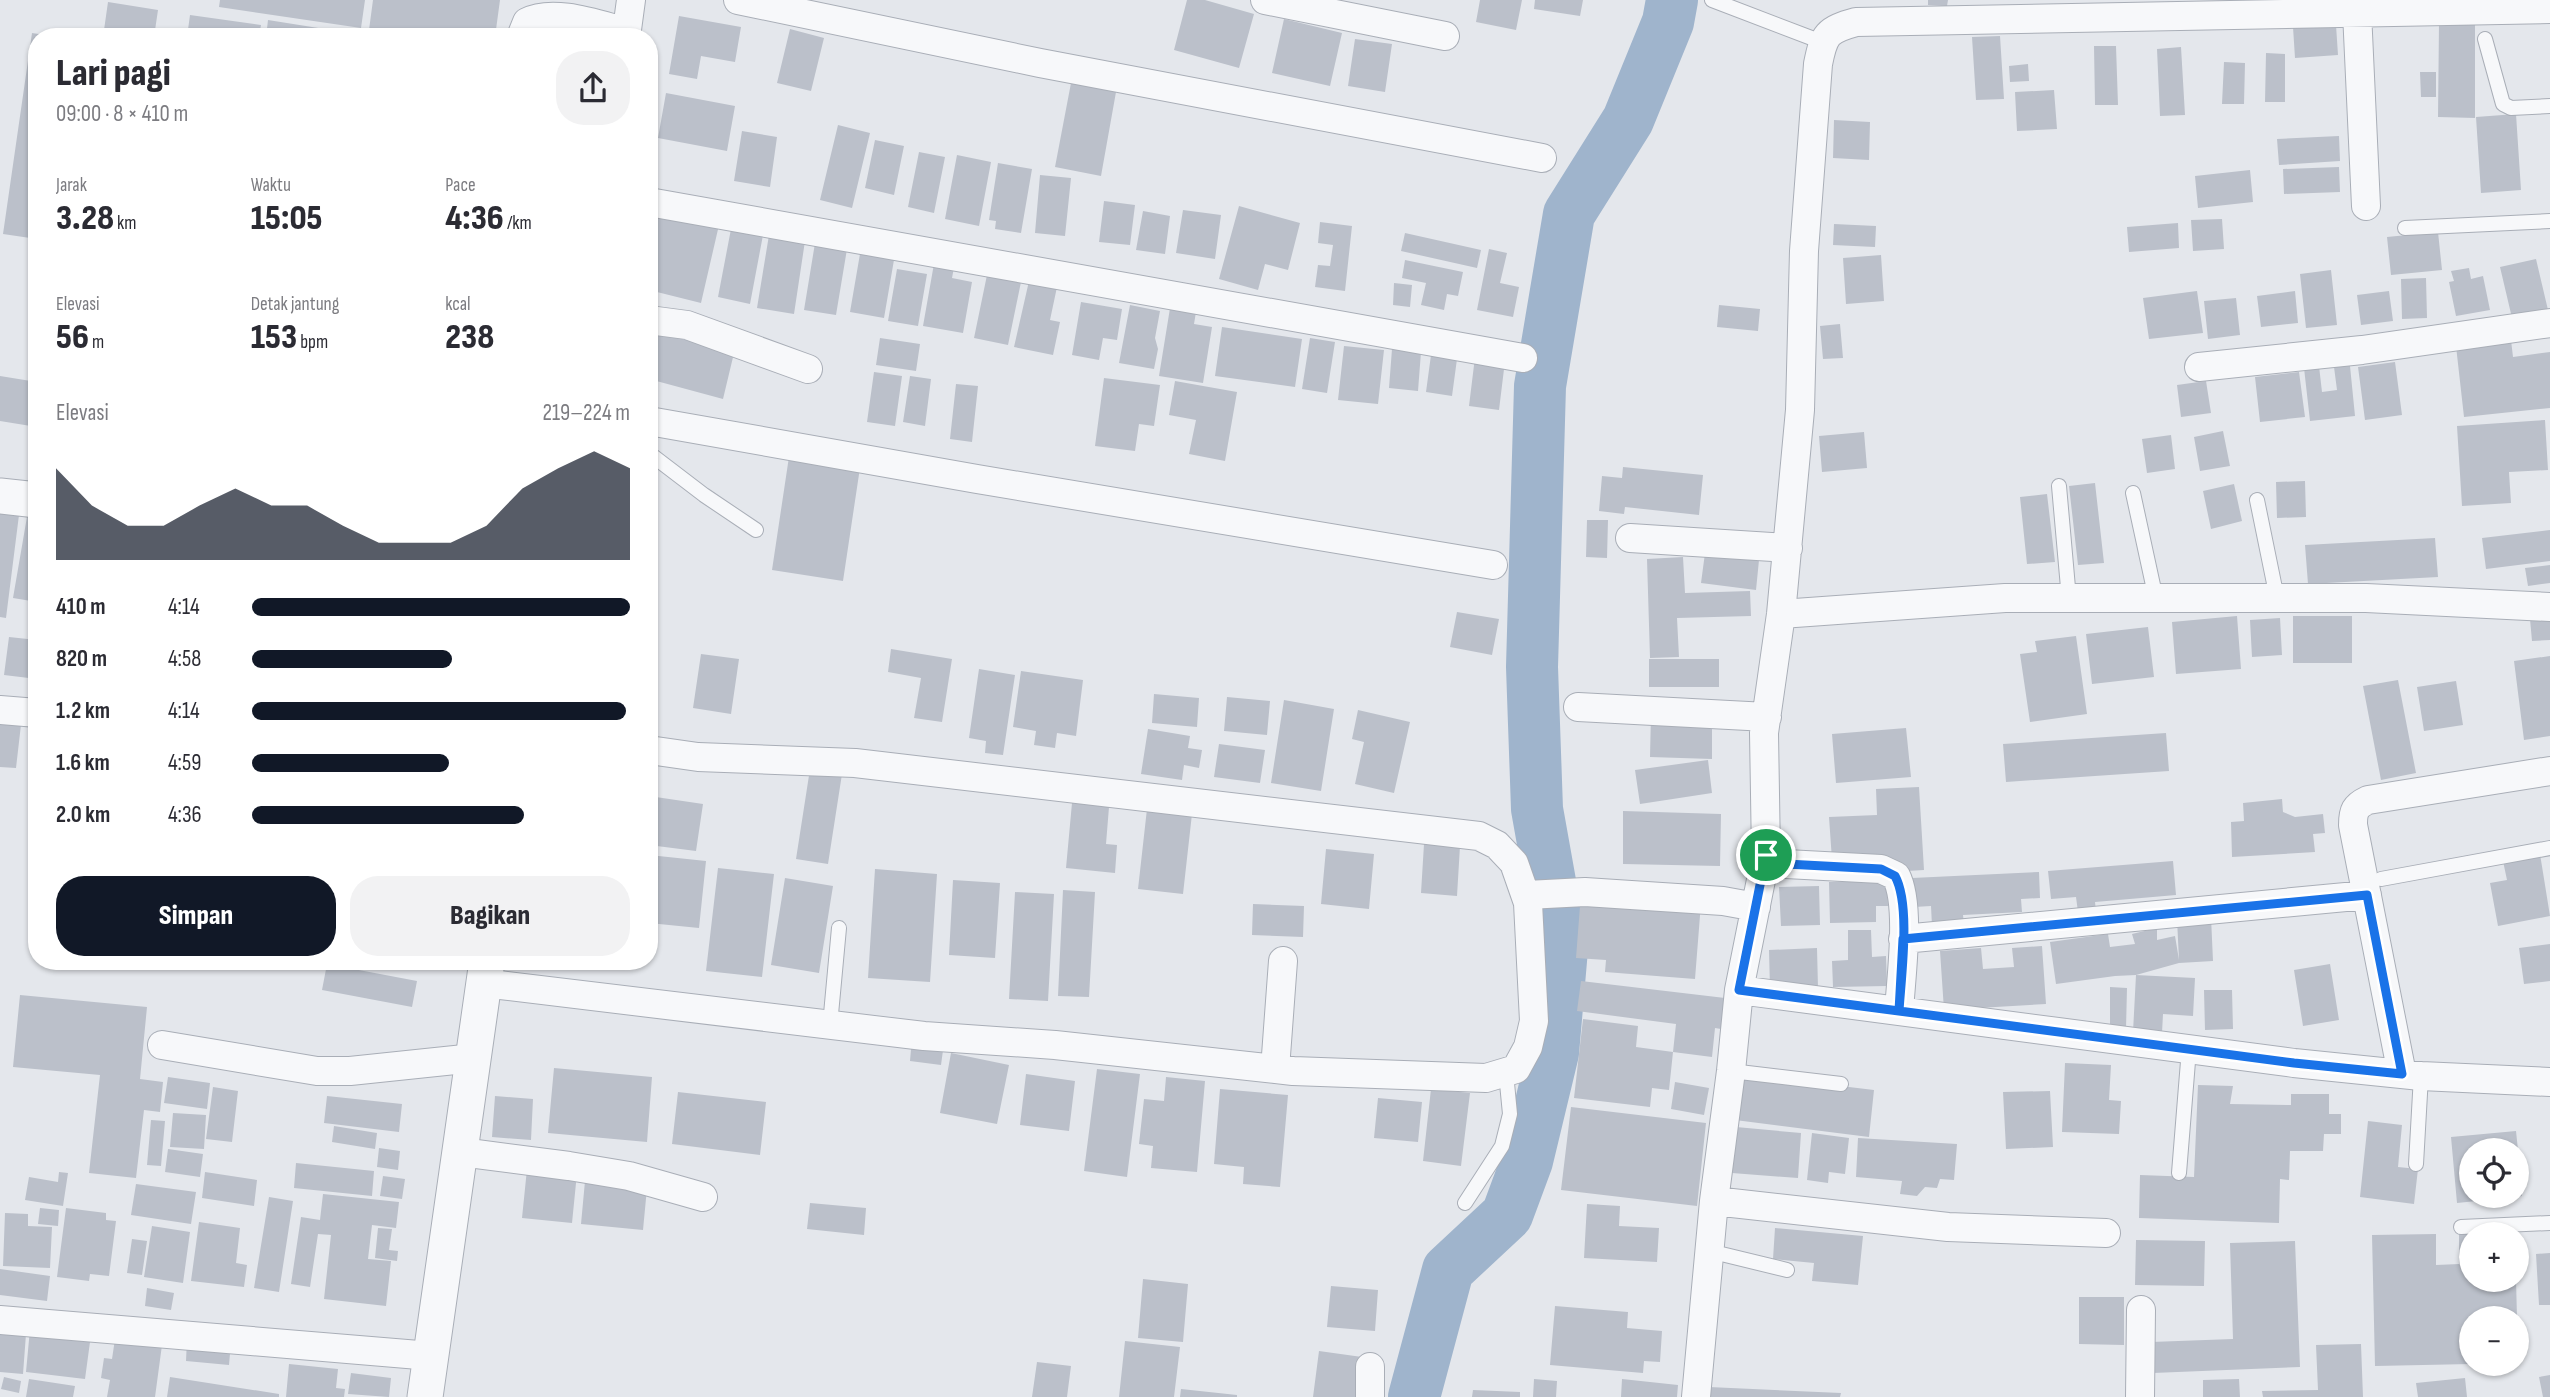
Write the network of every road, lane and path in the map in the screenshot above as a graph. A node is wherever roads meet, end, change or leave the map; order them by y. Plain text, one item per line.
1 (631, 0) edge
2 (738, 0) edge
3 (1265, 0) edge
4 (1712, 0) edge
5 (2550, 9) edge
6 (2357, 12) junction
7 (525, 28) edge
8 (606, 28) edge
9 (627, 28) edge
10 (1445, 36) dead end
11 (2485, 39) dead end
12 (1822, 42) junction
13 (2550, 106) edge
14 (1542, 159) dead end
15 (658, 204) edge
16 (2366, 206) dead end
17 (2550, 221) edge
18 (2405, 228) dead end
19 (658, 321) edge
20 (2550, 323) edge
21 (1523, 358) dead end
22 (2199, 367) dead end
23 (808, 369) dead end
24 (658, 423) edge
25 (658, 460) edge
26 (2059, 486) dead end
27 (2133, 493) dead end
28 (0, 495) edge
29 (28, 499) edge
30 (2257, 500) dead end
31 (756, 530) dead end
32 (1629, 538) dead end
33 (1788, 548) junction
34 (1493, 565) dead end
35 (2277, 598) junction
36 (2069, 599) junction
37 (2156, 599) junction
38 (2550, 607) edge
39 (1782, 614) junction
40 (1578, 707) dead end
41 (0, 710) edge
42 (28, 712) edge
43 (1767, 717) junction
44 (658, 751) edge
45 (2550, 771) edge
46 (2550, 848) edge
47 (1766, 855) junction
48 (2374, 887) junction
49 (1534, 895) junction
50 (1756, 906) junction
51 (839, 928) dead end
52 (1903, 939) junction
53 (1283, 961) dead end
54 (485, 972) edge
55 (1739, 990) junction
56 (1899, 1011) junction
57 (830, 1025) junction
58 (162, 1045) dead end
59 (2189, 1049) junction
60 (474, 1058) junction
61 (1275, 1069) junction
62 (1731, 1071) junction
63 (1506, 1073) junction
64 (2412, 1075) junction
65 (2550, 1082) edge
66 (1840, 1084) dead end
67 (460, 1152) junction
68 (2416, 1164) dead end
69 (2179, 1173) dead end
70 (703, 1197) dead end
71 (1714, 1201) junction
72 (1465, 1203) dead end
73 (2550, 1223) edge
74 (2529, 1224) edge
75 (2106, 1233) dead end
76 (1709, 1251) junction
77 (1787, 1270) dead end
78 (2141, 1310) dead end
79 (0, 1320) edge
80 (431, 1356) junction
81 (1370, 1367) dead end
82 (425, 1397) edge
83 (1370, 1397) edge
84 (1696, 1397) edge
85 (2140, 1397) edge

1 - 9 street
2 - 14 street
3 - 10 street
4 - 12 lane
5 - 6 street
6 - 12 street
6 - 16 street
7 - 8 street
11 - 13 lane
12 - 33 street
15 - 21 street
17 - 18 lane
19 - 23 street
20 - 22 street
24 - 34 street
25 - 31 lane
26 - 36 lane
27 - 37 lane
28 - 29 street
30 - 35 lane
32 - 33 street
33 - 39 street
35 - 37 street
35 - 38 street
36 - 37 street
36 - 39 street
39 - 43 street
40 - 43 street
41 - 42 street
43 - 47 street
44 - 49 street
45 - 48 street
46 - 48 lane
47 - 50 street
47 - 52 street
48 - 52 street
48 - 64 street
49 - 50 street
49 - 63 street
50 - 55 street
51 - 57 lane
52 - 56 street
53 - 61 street
54 - 57 street
54 - 60 street
55 - 56 street
55 - 62 street
56 - 59 street
57 - 61 street
58 - 60 street
59 - 64 street
59 - 69 lane
60 - 67 street
61 - 63 street
62 - 66 lane
62 - 71 street
63 - 72 lane
64 - 65 street
64 - 68 lane
67 - 70 street
67 - 80 street
71 - 75 street
71 - 76 street
73 - 74 lane
76 - 77 lane
76 - 84 street
78 - 85 street
79 - 80 street
80 - 82 street
81 - 83 street

